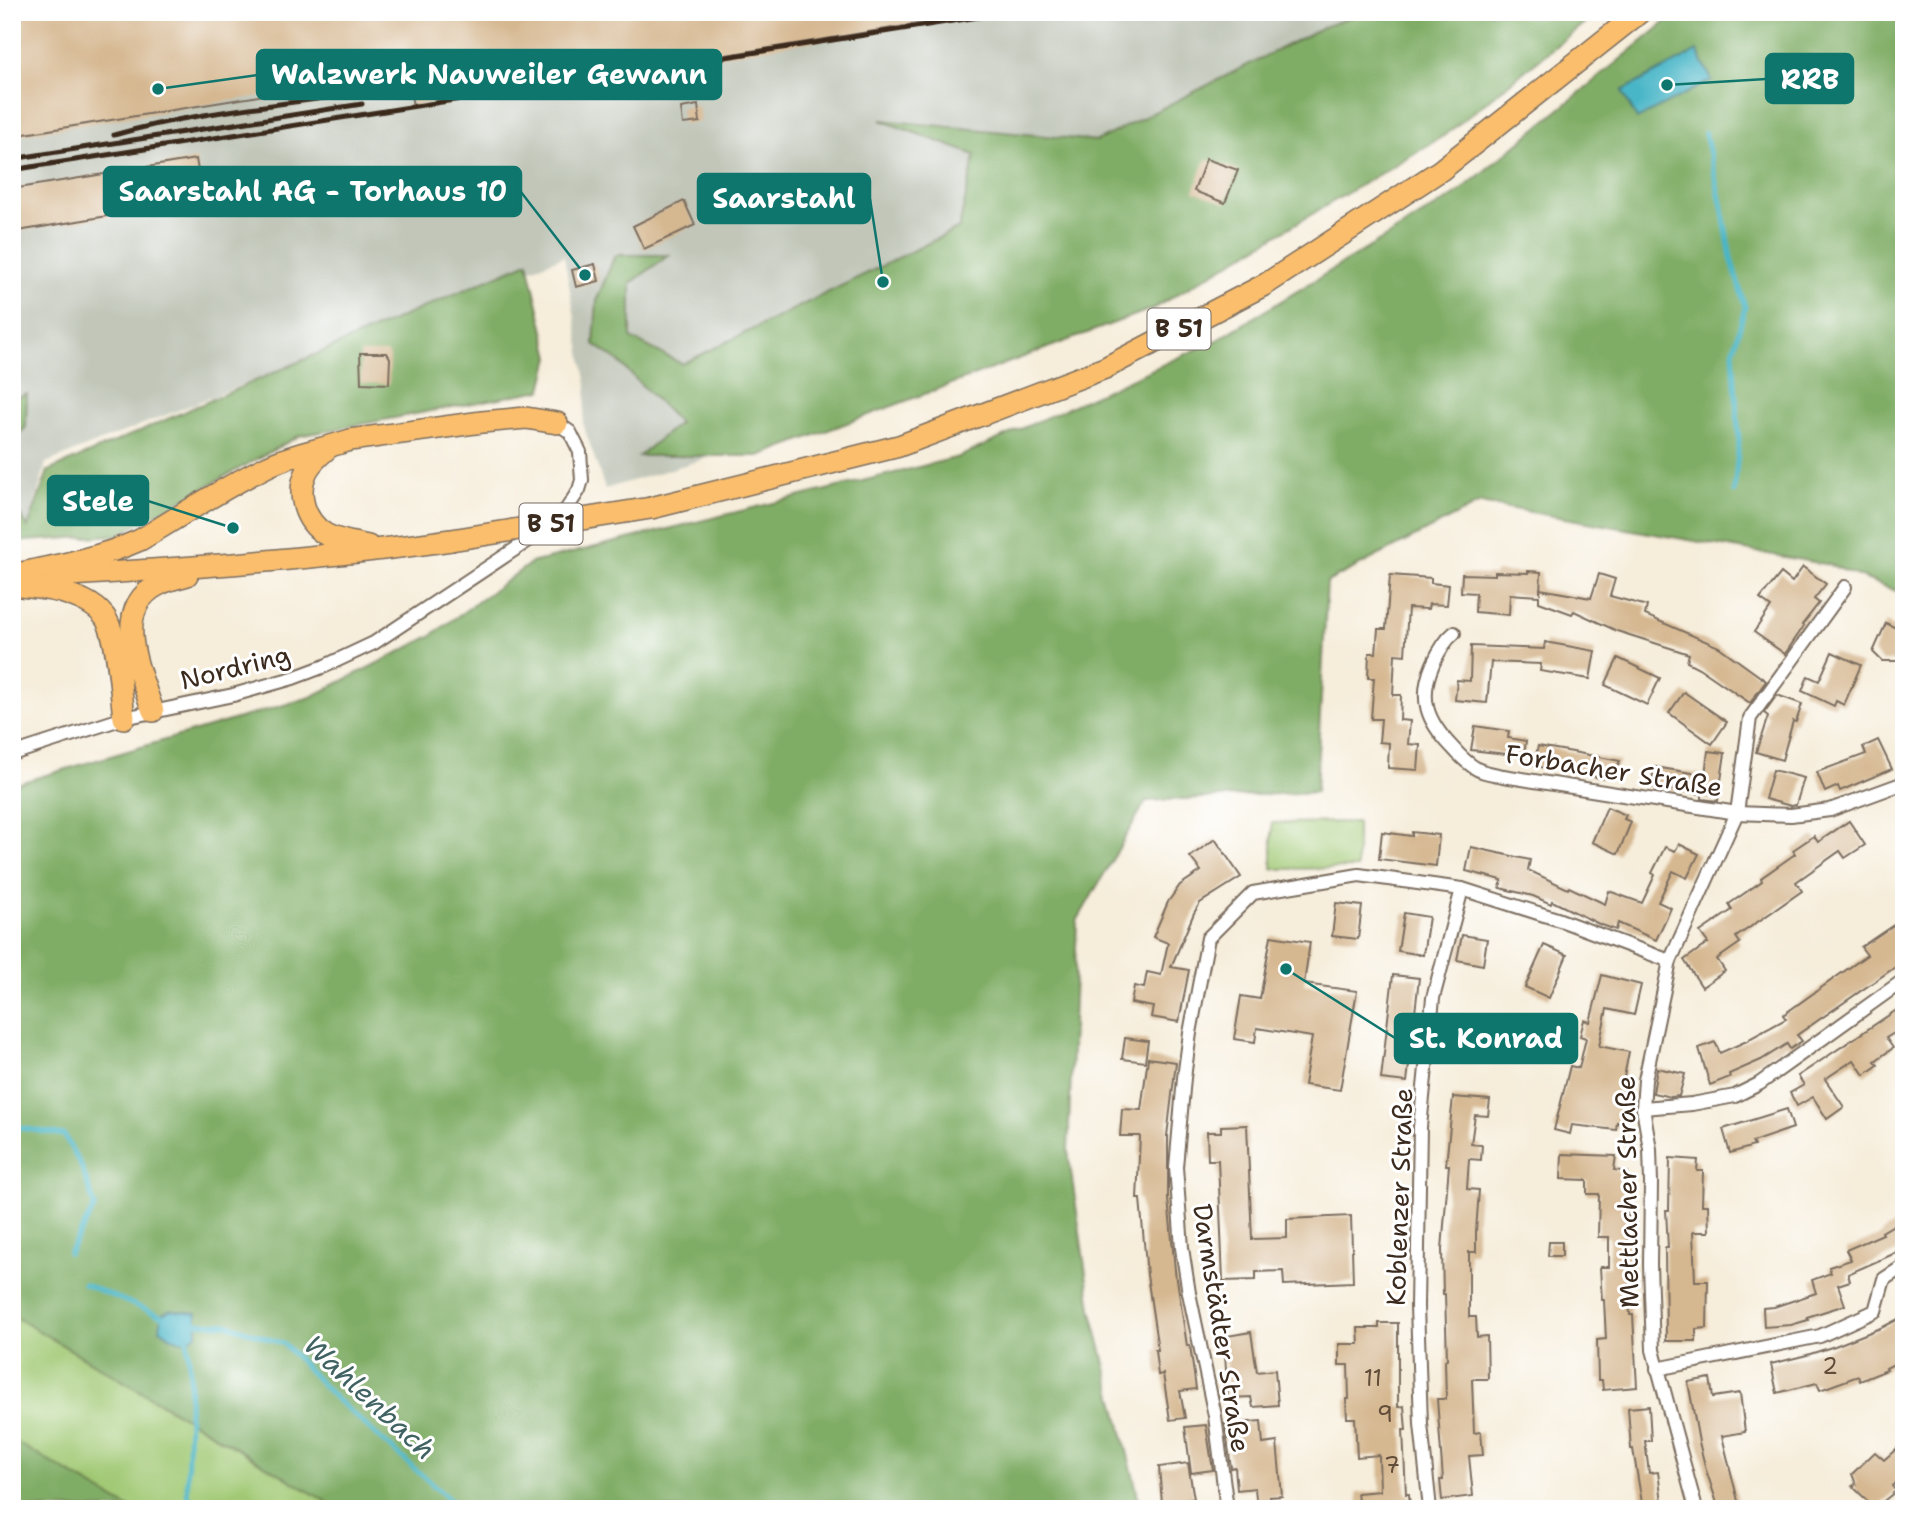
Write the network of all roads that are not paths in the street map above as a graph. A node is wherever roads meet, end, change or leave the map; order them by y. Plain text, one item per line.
1 (1640, 12) edge
2 (557, 423) joint
3 (330, 447) junction
4 (391, 549) junction
5 (213, 567) junction
6 (12, 577) edge
7 (12, 585) edge
8 (1845, 587) dead end
9 (1454, 633) dead end
10 (153, 711) junction
11 (124, 718) junction
12 (12, 754) edge
13 (1904, 783) edge
14 (1737, 813) junction
15 (1462, 889) junction
16 (1670, 961) junction
17 (1904, 980) edge
18 (1643, 1108) junction
19 (1904, 1266) edge
20 (1657, 1369) junction
21 (1696, 1508) edge
22 (1227, 1509) edge
23 (1430, 1509) edge

1 - 4 main road, B 51, bridge
2 - 3 main road
2 - 10 street, Nordring
3 - 4 main road
3 - 6 main road
4 - 5 main road, B 51
5 - 6 main road, B 51
5 - 10 main road
7 - 11 main road
8 - 14 street, Mettlacher Straße
9 - 14 street, Forbacher Straße
10 - 11 street, Nordring
11 - 12 street, Nordring
13 - 14 street, Forbacher Straße
14 - 16 street, Mettlacher Straße
15 - 16 street, Darmstädter Straße
15 - 22 street, Darmstädter Straße
15 - 23 street, Koblenzer Straße
16 - 18 street, Mettlacher Straße
17 - 18 street
18 - 20 street, Mettlacher Straße
19 - 20 street
20 - 21 street, Mettlacher Straße

